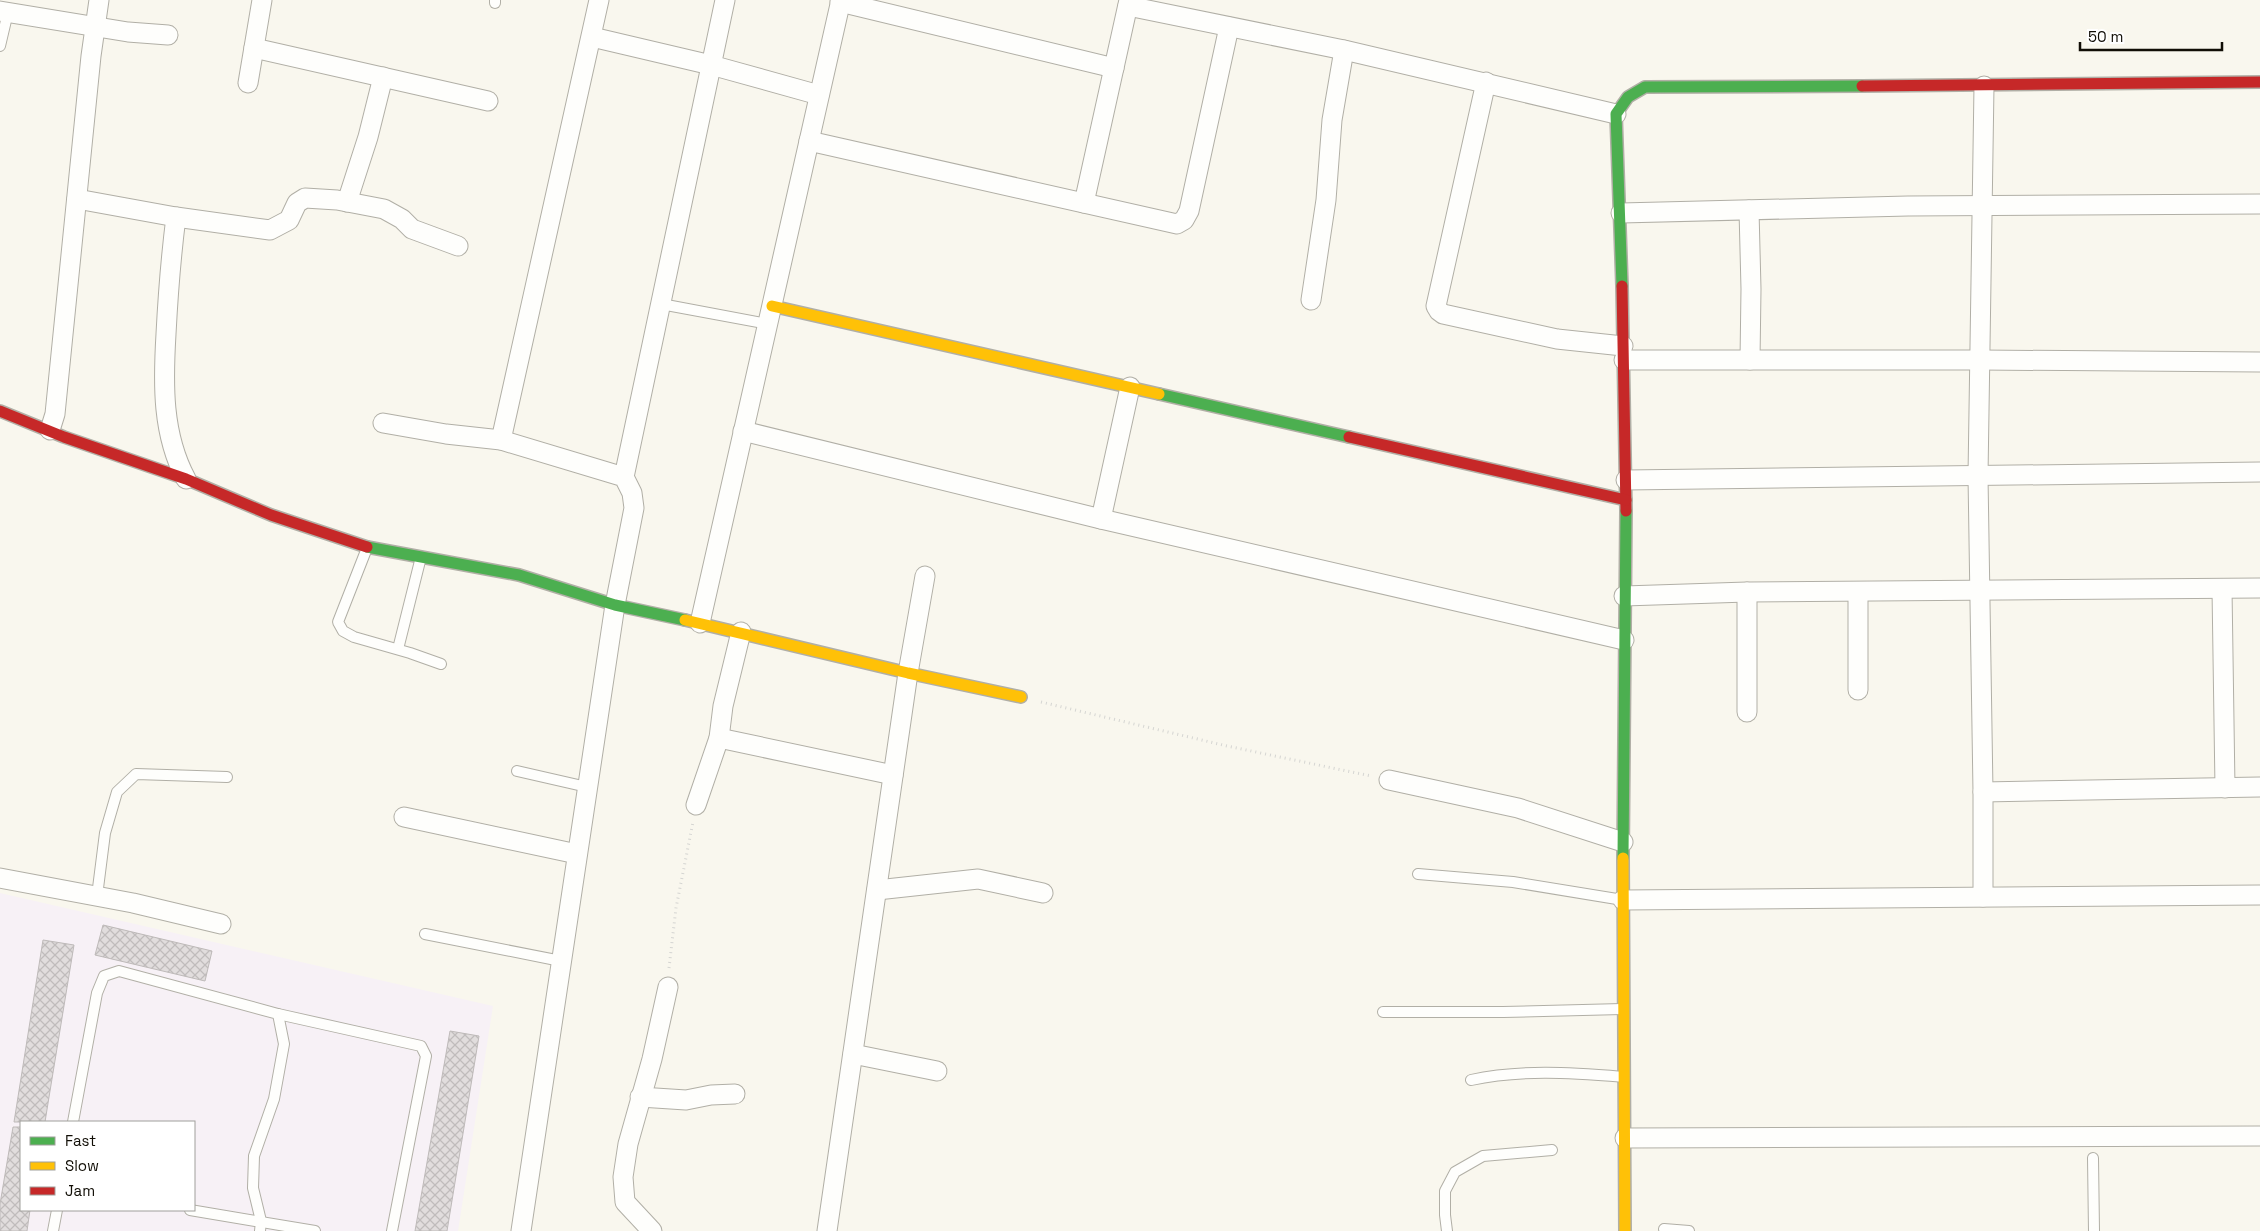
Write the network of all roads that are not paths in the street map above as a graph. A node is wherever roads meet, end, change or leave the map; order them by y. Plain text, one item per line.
1 (99, 0) edge
2 (262, 0) edge
3 (598, 0) edge
4 (725, 0) edge
5 (841, 1) edge
6 (1129, 3) edge
7 (4, 12) edge
8 (1229, 26) junction
9 (96, 27) junction
10 (168, 35) dead end
11 (592, 36) junction
12 (0, 46) edge
13 (254, 48) junction
14 (1344, 50) junction
15 (712, 65) junction
16 (1114, 68) junction
17 (383, 77) junction
18 (1486, 82) junction
19 (2260, 82) edge
20 (248, 83) dead end
21 (1984, 86) junction
22 (820, 95) junction
23 (488, 101) dead end
24 (1616, 114) junction
25 (809, 141) junction
26 (77, 199) junction
27 (347, 202) junction
28 (1084, 203) junction
29 (2260, 204) edge
30 (1984, 205) junction
31 (1749, 210) junction
32 (1621, 213) junction
33 (176, 216) junction
34 (458, 246) dead end
35 (1310, 300) dead end
36 (661, 304) junction
37 (772, 306) junction
38 (768, 324) junction
39 (1624, 353) junction
40 (1750, 360) junction
41 (1980, 360) junction
42 (2260, 362) edge
43 (1130, 387) junction
44 (0, 411) edge
45 (383, 423) dead end
46 (50, 430) junction
47 (744, 432) junction
48 (501, 440) junction
49 (2260, 472) edge
50 (1978, 476) junction
51 (624, 477) junction
52 (186, 479) junction
53 (1626, 480) junction
54 (1626, 500) junction
55 (1100, 519) junction
56 (367, 547) junction
57 (421, 556) junction
58 (925, 576) dead end
59 (2260, 588) edge
60 (2222, 589) junction
61 (1980, 591) junction
62 (1747, 592) junction
63 (1858, 592) junction
64 (1624, 596) junction
65 (615, 605) junction
66 (700, 623) junction
67 (741, 632) junction
68 (1624, 640) junction
69 (398, 649) junction
70 (441, 664) dead end
71 (908, 673) junction
72 (1858, 690) dead end
73 (1020, 697) road end
74 (1747, 712) dead end
75 (719, 738) junction
76 (517, 771) dead end
77 (893, 775) junction
78 (227, 777) dead end
79 (1389, 780) road end
80 (587, 787) junction
81 (2260, 787) edge
82 (2225, 788) junction
83 (1983, 792) junction
84 (696, 806) road end
85 (404, 816) dead end
86 (1623, 842) junction
87 (578, 854) junction
88 (1418, 874) dead end
89 (0, 878) edge
90 (877, 890) junction
91 (1043, 893) dead end
92 (2260, 895) edge
93 (97, 896) junction
94 (1982, 898) junction
95 (1623, 900) junction
96 (222, 924) dead end
97 (426, 934) dead end
98 (561, 961) junction
99 (668, 986) road end
100 (1624, 1009) junction
101 (1383, 1012) dead end
102 (278, 1014) junction
103 (853, 1054) junction
104 (937, 1071) dead end
105 (1624, 1077) junction
106 (1471, 1080) dead end
107 (735, 1094) dead end
108 (640, 1098) junction
109 (73, 1121) edge
110 (2260, 1136) edge
111 (1624, 1138) junction
112 (1552, 1150) dead end
113 (2093, 1158) dead end
114 (57, 1211) edge
115 (194, 1211) edge
116 (260, 1226) edge
117 (1664, 1229) dead end
118 (53, 1231) edge
119 (315, 1231) edge
120 (392, 1231) edge
121 (521, 1231) edge
122 (652, 1231) edge
123 (827, 1231) edge
124 (1447, 1231) edge
125 (1625, 1231) edge
126 (1689, 1231) edge
127 (2094, 1231) edge

1 - 9 street
2 - 13 street
3 - 11 street
4 - 15 street
5 - 16 street
5 - 22 street
6 - 8 street
6 - 16 street
7 - 9 street
7 - 12 lane
8 - 14 street
8 - 28 street
9 - 10 street
9 - 26 street
11 - 15 street
11 - 48 street
13 - 17 street
13 - 20 street
14 - 18 street
14 - 35 street
15 - 22 street
15 - 36 street
16 - 28 street
17 - 23 street
17 - 27 street
18 - 24 street
18 - 39 street
19 - 21 street
21 - 24 street
21 - 30 street
22 - 25 street
24 - 32 street
25 - 28 street
25 - 37 street
26 - 33 street
26 - 46 street
27 - 33 street
27 - 34 street
29 - 30 street
30 - 31 street
30 - 41 street
31 - 32 street
31 - 40 street
32 - 39 street
33 - 52 street
36 - 38 lane
36 - 51 street
37 - 38 street
37 - 43 street
38 - 47 street
39 - 40 street
39 - 53 street
40 - 41 street
41 - 42 street
41 - 50 street
43 - 54 street
43 - 55 street
44 - 46 street
45 - 48 street
46 - 52 street
47 - 55 street
47 - 66 street
48 - 51 street
49 - 50 street
50 - 53 street
50 - 61 street
51 - 65 street
52 - 56 street
53 - 54 street
54 - 64 street
55 - 68 street
56 - 57 street
56 - 69 lane
57 - 65 street
57 - 69 lane
58 - 71 street
59 - 60 street
60 - 61 street
60 - 82 street
61 - 63 street
61 - 83 street
62 - 63 street
62 - 64 street
62 - 74 street
63 - 72 street
64 - 68 street
65 - 66 street
65 - 80 street
66 - 67 street
67 - 71 street
67 - 75 street
68 - 86 street
69 - 70 lane
71 - 73 street
71 - 77 street
75 - 77 street
75 - 84 street
76 - 80 lane
77 - 90 street
78 - 93 lane
79 - 86 street
80 - 87 street
81 - 82 street
82 - 83 street
83 - 94 street
85 - 87 street
86 - 95 street
87 - 98 street
88 - 95 lane
89 - 93 street
90 - 91 street
90 - 103 street
92 - 94 street
93 - 96 street
94 - 95 street
95 - 100 street
97 - 98 lane
98 - 121 street
99 - 108 street
100 - 101 lane
100 - 105 street
102 - 109 lane
102 - 116 lane
102 - 120 lane
103 - 104 street
103 - 123 street
105 - 106 lane
105 - 111 street
107 - 108 street
108 - 122 street
110 - 111 street
111 - 125 street
112 - 124 lane
113 - 127 lane
114 - 118 lane
115 - 116 lane
116 - 119 lane
117 - 126 lane

